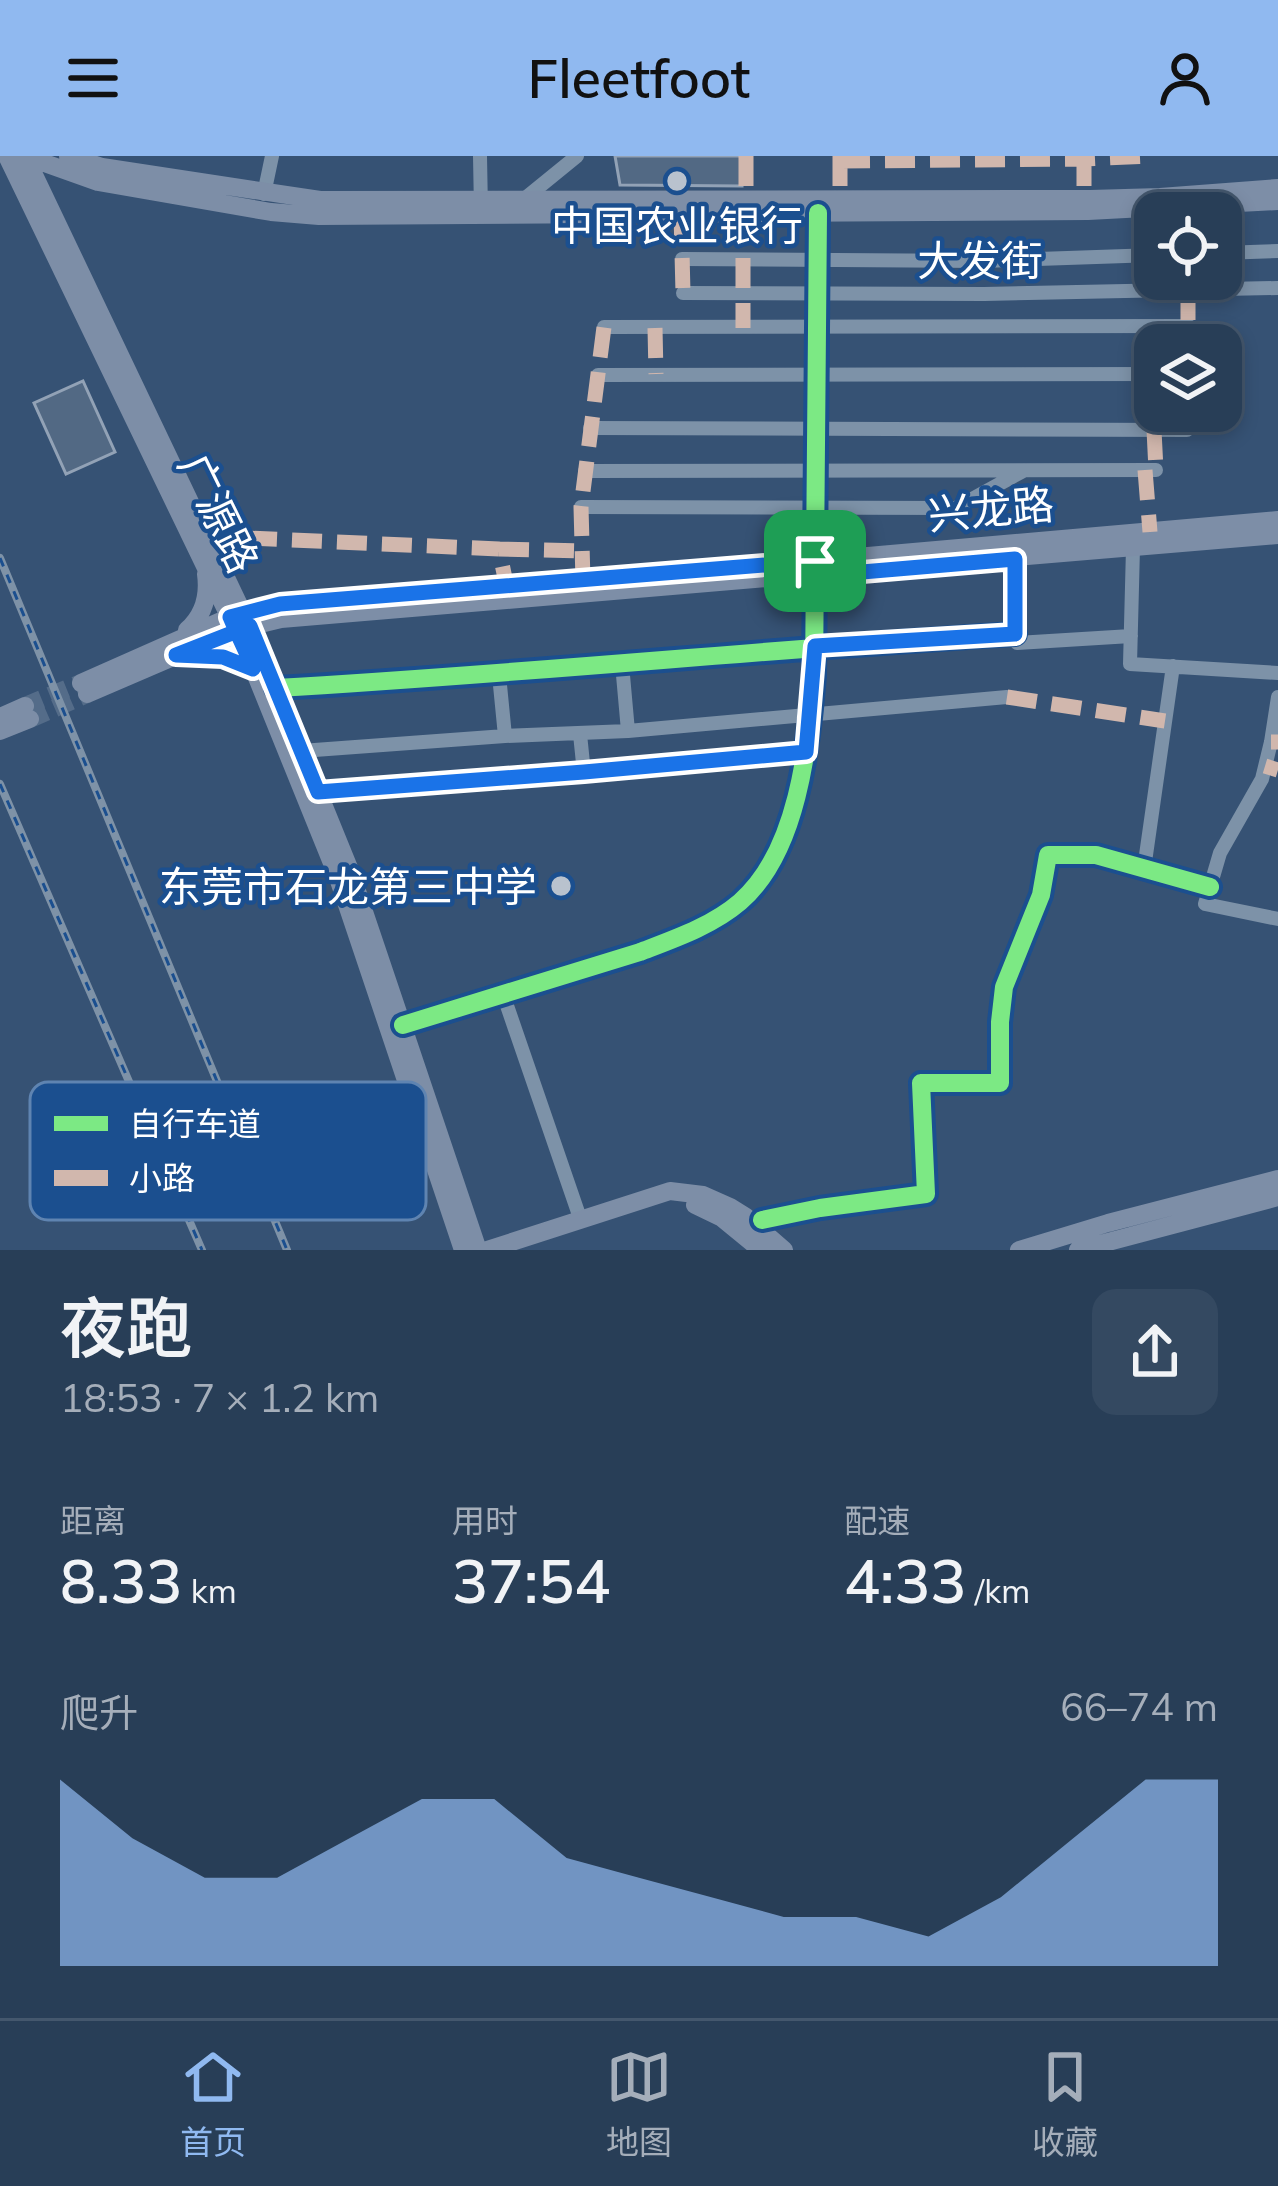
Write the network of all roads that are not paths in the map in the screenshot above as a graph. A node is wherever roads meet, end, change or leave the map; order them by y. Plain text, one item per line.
1 (7, 156) edge
2 (25, 156) edge
3 (68, 156) edge
4 (272, 156) edge
5 (480, 156) edge
6 (578, 156) edge
7 (1278, 188) edge
8 (264, 194) junction
9 (524, 200) junction
10 (1278, 201) edge
11 (456, 207) junction
12 (481, 207) junction
13 (818, 213) junction
14 (505, 214) junction
15 (1278, 250) edge
16 (1242, 252) edge
17 (1134, 256) edge
18 (682, 259) dead end
19 (819, 260) junction
20 (1278, 288) edge
21 (682, 293) dead end
22 (819, 293) junction
23 (1134, 326) edge
24 (604, 327) dead end
25 (818, 329) junction
26 (817, 373) junction
27 (1134, 374) edge
28 (598, 375) dead end
29 (590, 428) dead end
30 (817, 429) junction
31 (1134, 430) edge
32 (1024, 470) junction
33 (1156, 470) dead end
34 (585, 471) dead end
35 (817, 471) junction
36 (581, 507) dead end
37 (818, 508) junction
38 (1278, 520) edge
39 (1278, 535) edge
40 (1133, 548) junction
41 (1015, 559) junction
42 (206, 566) junction
43 (815, 569) junction
44 (239, 621) junction
45 (1015, 634) junction
46 (1131, 636) junction
47 (815, 646) junction
48 (175, 648) junction
49 (622, 664) junction
50 (1173, 666) junction
51 (253, 669) junction
52 (1278, 674) edge
53 (499, 675) junction
54 (84, 688) tunnel mouth
55 (276, 688) junction
56 (1007, 697) dead end
57 (1278, 697) edge
58 (811, 715) junction
59 (0, 717) edge
60 (0, 731) edge
61 (628, 731) junction
62 (580, 734) junction
63 (505, 736) junction
64 (302, 751) junction
65 (806, 752) junction
66 (584, 772) junction
67 (318, 792) junction
68 (1144, 868) junction
69 (1210, 887) junction
70 (1278, 920) edge
71 (503, 994) junction
72 (403, 1025) junction
73 (407, 1082) edge
74 (422, 1082) edge
75 (426, 1094) edge
76 (426, 1140) edge
77 (1278, 1179) edge
78 (1278, 1197) edge
79 (580, 1219) junction
80 (762, 1220) dead end
81 (463, 1250) edge
82 (478, 1250) edge
83 (487, 1250) edge
84 (517, 1250) edge
85 (761, 1250) edge
86 (784, 1250) edge
87 (1019, 1250) edge
88 (1078, 1250) edge

1 - 42 main road, 广源路
2 - 11 main road
2 - 44 main road, 广源路
3 - 8 main road
4 - 8 street
5 - 12 street
6 - 9 street
7 - 9 main road
8 - 11 main road
9 - 12 main road
9 - 14 street
10 - 13 main road
11 - 12 main road
12 - 14 main road
13 - 14 main road
13 - 19 street
15 - 16 street
17 - 19 street
18 - 19 street
19 - 22 street
20 - 22 street, 大发街
21 - 22 street, 大发街
22 - 25 street
23 - 25 street
24 - 25 street
25 - 26 street
26 - 27 street
26 - 28 street
26 - 30 street
29 - 30 street
30 - 31 street
30 - 35 street
32 - 33 street
32 - 35 street
32 - 37 street
34 - 35 street
35 - 37 street
36 - 37 street
37 - 43 street
38 - 43 main road, 兴龙路
39 - 40 main road, 兴龙路
40 - 41 main road, 兴龙路
40 - 46 street
41 - 43 main road, 兴龙路
41 - 45 street
42 - 44 main road, 广源路
42 - 48 main road
43 - 44 main road, 兴龙路
43 - 47 street
44 - 48 main road, 兴龙路
44 - 51 main road, 广源路
44 - 55 main road, 广源路
45 - 46 street
45 - 47 street
46 - 50 street
47 - 49 street
47 - 58 street
48 - 51 main road
48 - 54 main road, 兴龙路
49 - 53 street
49 - 61 street
50 - 52 street
50 - 68 street
51 - 73 main road, 广源路
53 - 55 street
53 - 63 street
55 - 64 main road, 广源路
56 - 58 street
57 - 69 street
58 - 61 street
58 - 65 street
59 - 60 main road
61 - 62 street
62 - 63 street
62 - 66 street
63 - 64 street
64 - 67 main road, 广源路
65 - 66 street
65 - 71 street
66 - 67 street
67 - 72 main road, 广源路
68 - 69 street
68 - 80 street
69 - 70 street
71 - 72 street
71 - 79 street
72 - 74 main road, 广源路
75 - 82 main road, 广源路
76 - 81 main road, 广源路
77 - 87 main road
78 - 88 main road
79 - 83 main road
79 - 86 main road
84 - 85 main road

